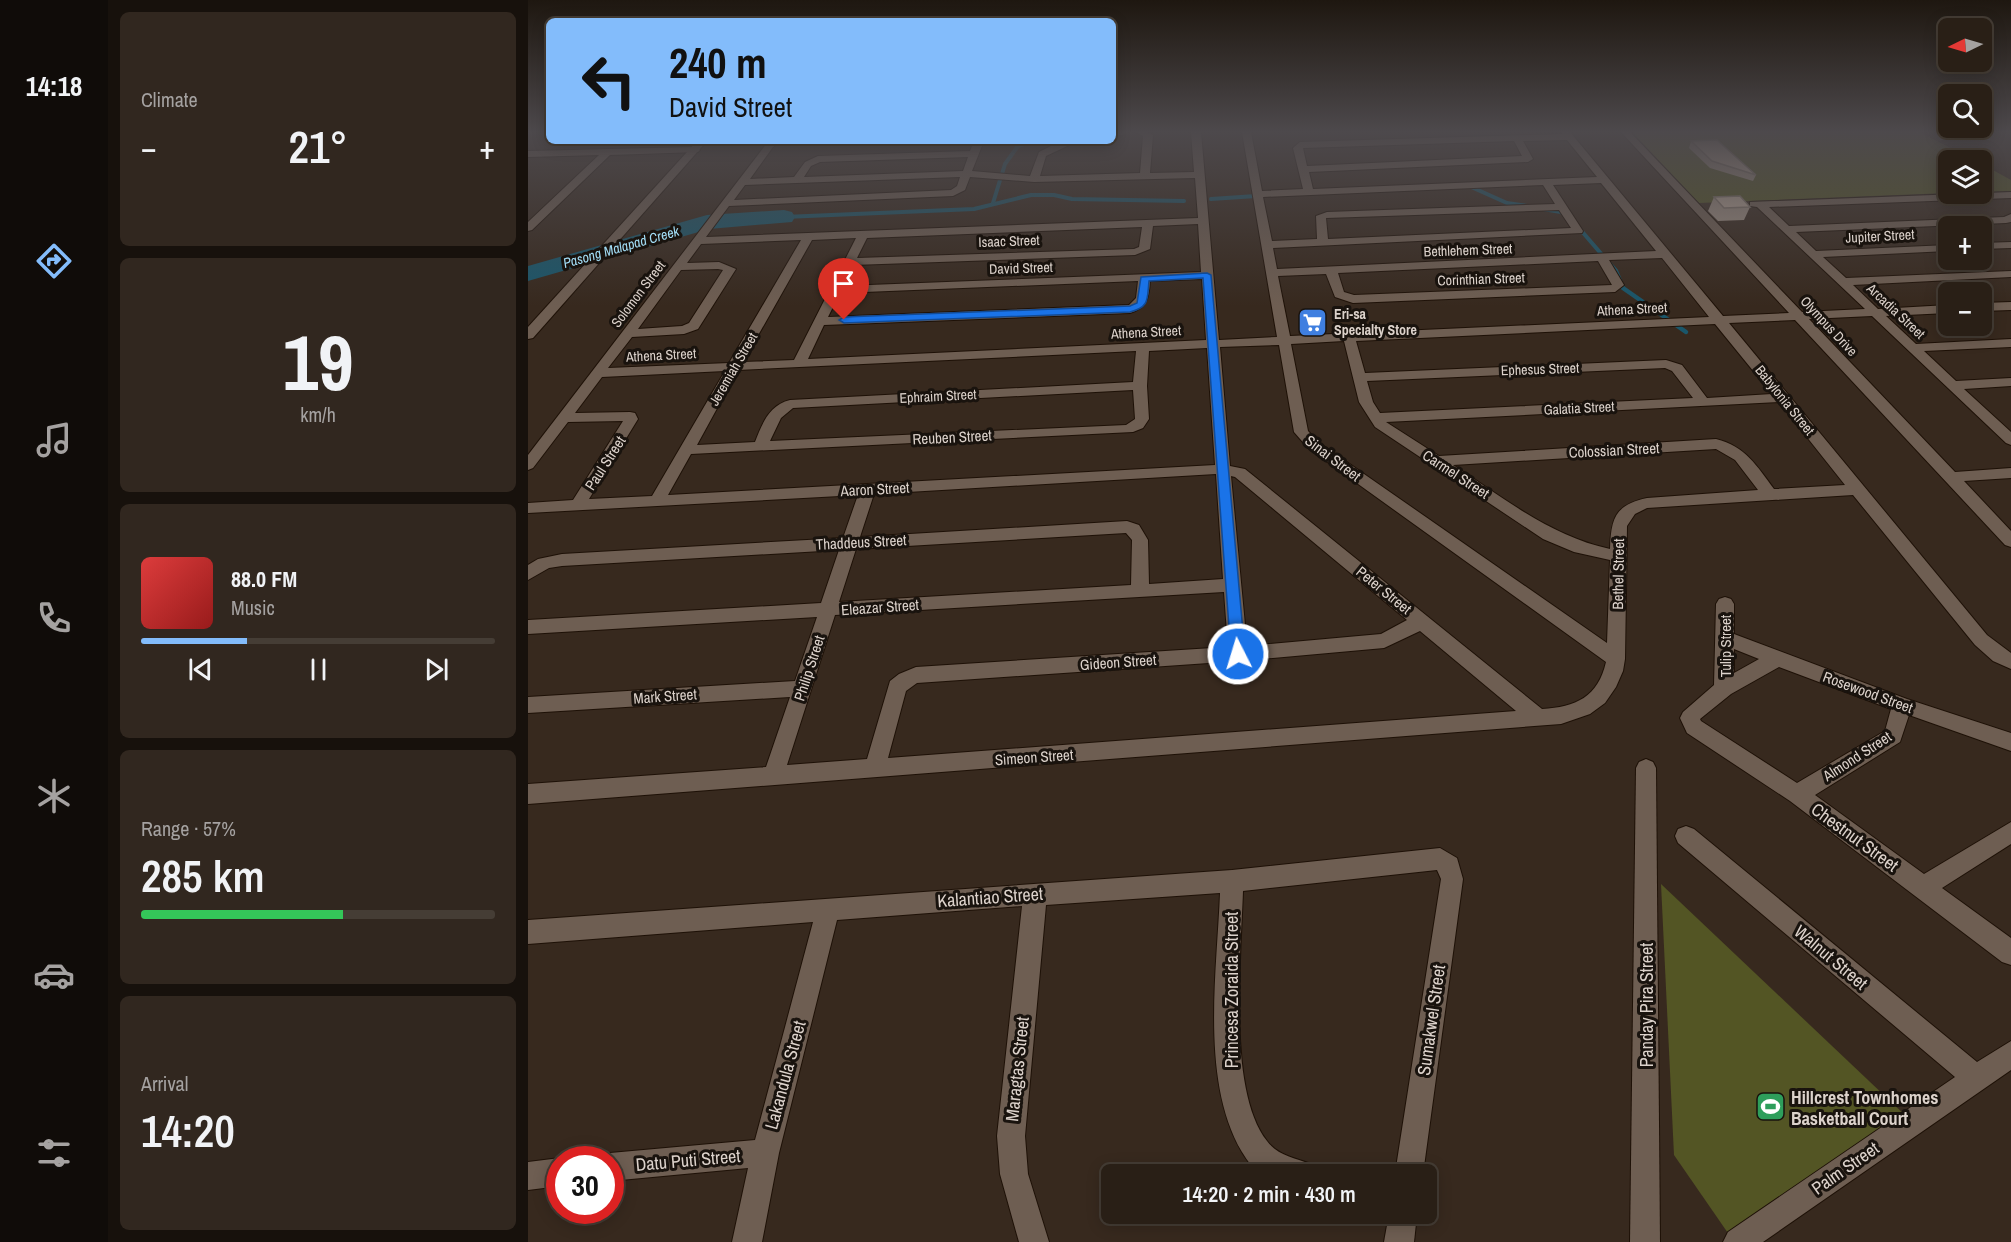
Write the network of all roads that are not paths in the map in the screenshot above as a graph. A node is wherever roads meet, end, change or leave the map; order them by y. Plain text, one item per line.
1 (568, 190) edge
2 (659, 190) edge
3 (735, 190) edge
4 (958, 190) edge
5 (1200, 190) edge
6 (1257, 190) edge
7 (1336, 190) edge
8 (1552, 190) edge
9 (1612, 190) edge
10 (1685, 190) edge
11 (1309, 191) joint
12 (1258, 194) junction
13 (2011, 195) edge
14 (1992, 196) edge
15 (1938, 198) edge
16 (726, 203) junction
17 (1992, 203) edge
18 (1738, 204) edge
19 (1760, 204) junction
20 (1564, 207) junction
21 (2011, 217) edge
22 (1203, 221) junction
23 (1148, 224) junction
24 (528, 228) edge
25 (1787, 229) junction
26 (863, 234) junction
27 (808, 237) junction
28 (697, 241) junction
29 (1323, 242) junction
30 (1267, 244) junction
31 (2011, 245) edge
32 (1992, 246) edge
33 (1938, 248) edge
34 (1666, 254) junction
35 (1814, 254) junction
36 (1603, 259) junction
37 (849, 262) junction
38 (678, 267) junction
39 (1331, 271) junction
40 (1272, 273) junction
41 (2011, 274) edge
42 (1207, 275) junction
43 (1144, 279) junction
44 (1844, 282) junction
45 (836, 290) junction
46 (2011, 306) edge
47 (1992, 307) edge
48 (1938, 309) edge
49 (1876, 312) junction
50 (1799, 316) junction
51 (1719, 320) junction
52 (820, 321) junction
53 (627, 333) junction
54 (528, 335) edge
55 (1349, 337) junction
56 (1285, 340) junction
57 (2011, 343) edge
58 (1212, 344) junction
59 (1143, 347) junction
60 (1914, 348) junction
61 (800, 363) junction
62 (734, 366) junction
63 (597, 373) junction
64 (1360, 377) junction
65 (2011, 382) edge
66 (1953, 385) junction
67 (1140, 386) junction
68 (1784, 398) junction
69 (1703, 402) junction
70 (563, 418) junction
71 (1375, 418) junction
72 (2004, 427) edge
73 (2011, 440) edge
74 (761, 446) junction
75 (686, 450) junction
76 (1437, 461) junction
77 (528, 465) edge
78 (1223, 469) junction
79 (2011, 473) edge
80 (1951, 477) junction
81 (1858, 489) junction
82 (867, 490) junction
83 (1769, 494) junction
84 (657, 501) junction
85 (577, 506) junction
86 (528, 508) edge
87 (2011, 541) edge
88 (850, 542) junction
89 (1617, 556) junction
90 (528, 574) edge
91 (1232, 585) junction
92 (1140, 590) junction
93 (1725, 604) dead end
94 (828, 610) junction
95 (1422, 621) junction
96 (528, 627) edge
97 (1726, 639) junction
98 (1238, 654) junction
99 (1616, 659) junction
100 (1776, 659) junction
101 (2011, 662) edge
102 (802, 688) junction
103 (1724, 688) junction
104 (528, 705) edge
105 (1902, 705) junction
106 (1540, 719) junction
107 (2011, 742) edge
108 (1646, 768) dead end
109 (875, 769) junction
110 (773, 777) junction
111 (528, 794) edge
112 (1797, 794) junction
113 (2011, 832) edge
114 (1686, 836) dead end
115 (1449, 866) joint
116 (1232, 881) junction
117 (1924, 887) junction
118 (1035, 894) junction
119 (828, 909) junction
120 (528, 932) edge
121 (2011, 953) edge
122 (2011, 1054) edge
123 (1976, 1078) junction
124 (765, 1153) junction
125 (1272, 1164) edge
126 (1409, 1164) edge
127 (624, 1166) edge
128 (546, 1174) edge
129 (528, 1176) edge
130 (1402, 1224) edge
131 (747, 1242) edge
132 (1034, 1242) edge
133 (1399, 1242) edge
134 (1646, 1242) edge
135 (1738, 1242) edge

1 - 24 street
2 - 54 street
3 - 16 street, Solomon Street
4 - 16 street
5 - 22 street
6 - 12 street, Sinai Street
7 - 11 street
8 - 20 street
9 - 34 street, Babylonia Street
10 - 50 street, Olympus Drive
11 - 12 street
12 - 30 street, Sinai Street
13 - 14 street
15 - 19 street
16 - 28 street, Solomon Street
17 - 21 street
18 - 19 street
19 - 25 street, Arcadia Street
20 - 29 street
20 - 29 street
21 - 25 street
22 - 23 street
22 - 42 street
23 - 26 street
23 - 37 street, Isaac Street
25 - 35 street, Arcadia Street
26 - 27 street
26 - 37 street
27 - 28 street
27 - 62 street, Jeremiah Street
28 - 38 street, Solomon Street
29 - 30 street
30 - 40 street, Sinai Street
31 - 32 street
33 - 35 street, Jupiter Street
34 - 36 street, Bethlehem Street
34 - 51 street, Babylonia Street
35 - 44 street, Arcadia Street
36 - 39 street, Bethlehem Street
36 - 39 street, Corinthian Street
37 - 45 street
38 - 53 street, Solomon Street
38 - 53 street
39 - 40 street, Bethlehem Street
40 - 56 street, Sinai Street
41 - 44 street
42 - 43 street, David Street
42 - 58 street
43 - 45 street, David Street
43 - 52 street
44 - 49 street, Arcadia Street
45 - 52 street
46 - 47 street
48 - 49 street, Athena Street
49 - 50 street, Athena Street
49 - 60 street, Arcadia Street
50 - 51 street, Athena Street
50 - 80 street, Olympus Drive
51 - 55 street, Athena Street
51 - 68 street, Babylonia Street
52 - 61 street
53 - 63 street, Solomon Street
55 - 56 street, Athena Street
55 - 64 street, Carmel Street
56 - 58 street, Athena Street
56 - 99 street, Sinai Street
57 - 60 street
58 - 59 street, Athena Street
58 - 78 street
59 - 61 street, Athena Street
59 - 67 street, Reuben Street
60 - 66 street, Arcadia Street
61 - 62 street, Athena Street
62 - 63 street, Athena Street
62 - 75 street, Jeremiah Street
63 - 70 street, Solomon Street
64 - 69 street, Ephesus Street
64 - 71 street, Carmel Street
65 - 66 street
66 - 72 street, Arcadia Street
67 - 74 street, Ephraim Street
67 - 74 street, Reuben Street
68 - 69 street, Galatia Street
68 - 81 street, Babylonia Street
69 - 71 street, Galatia Street
70 - 77 street, Solomon Street
70 - 85 street, Paul Street
71 - 76 street, Carmel Street
72 - 73 street, Arcadia Street
74 - 75 street, Reuben Street
75 - 84 street, Jeremiah Street
76 - 83 street, Colossian Street
76 - 89 street, Carmel Street
78 - 82 street, Aaron Street
78 - 91 street
78 - 95 street, Peter Street
79 - 80 street
80 - 87 street, Olympus Drive
81 - 83 street, Bethel Street
81 - 101 street, Babylonia Street
82 - 84 street, Aaron Street
82 - 88 street, Philip Street
83 - 89 street, Bethel Street
84 - 85 street, Aaron Street
85 - 86 street, Aaron Street
88 - 90 street, Thaddeus Street
88 - 92 street, Thaddeus Street
88 - 94 street, Philip Street
89 - 99 street, Bethel Street
91 - 92 street, Eleazar Street
91 - 98 street
92 - 94 street, Eleazar Street
93 - 97 street, Tulip Street
94 - 96 street, Eleazar Street
94 - 102 street, Philip Street
95 - 98 street, Gideon Street
95 - 106 street, Peter Street
97 - 100 street, Rosewood Street
97 - 103 street, Tulip Street
98 - 109 street, Gideon Street
99 - 106 street, Bethel Street
100 - 103 street
100 - 105 street, Rosewood Street
102 - 104 street, Mark Street
102 - 110 street, Philip Street
103 - 112 street, Chestnut Street
105 - 107 street, Rosewood Street
105 - 112 street, Almond Street
106 - 109 street, Simeon Street
108 - 134 street, Panday Pira Street
109 - 110 street, Simeon Street
110 - 111 street, Simeon Street
112 - 117 street, Chestnut Street
113 - 117 street
114 - 123 street, Walnut Street
115 - 116 street, Kalantiao Street
115 - 126 street, Sumakwel Street
116 - 118 street, Kalantiao Street
116 - 125 street, Princesa Zoraida Street
117 - 121 street, Chestnut Street
118 - 119 street, Kalantiao Street
118 - 132 street, Maragtas Street
119 - 120 street, Kalantiao Street
119 - 124 street, Lakandula Street
122 - 123 street, Palm Street
123 - 135 street, Palm Street
124 - 127 street, Datu Puti Street
124 - 131 street, Lakandula Street
128 - 129 street
130 - 133 street

